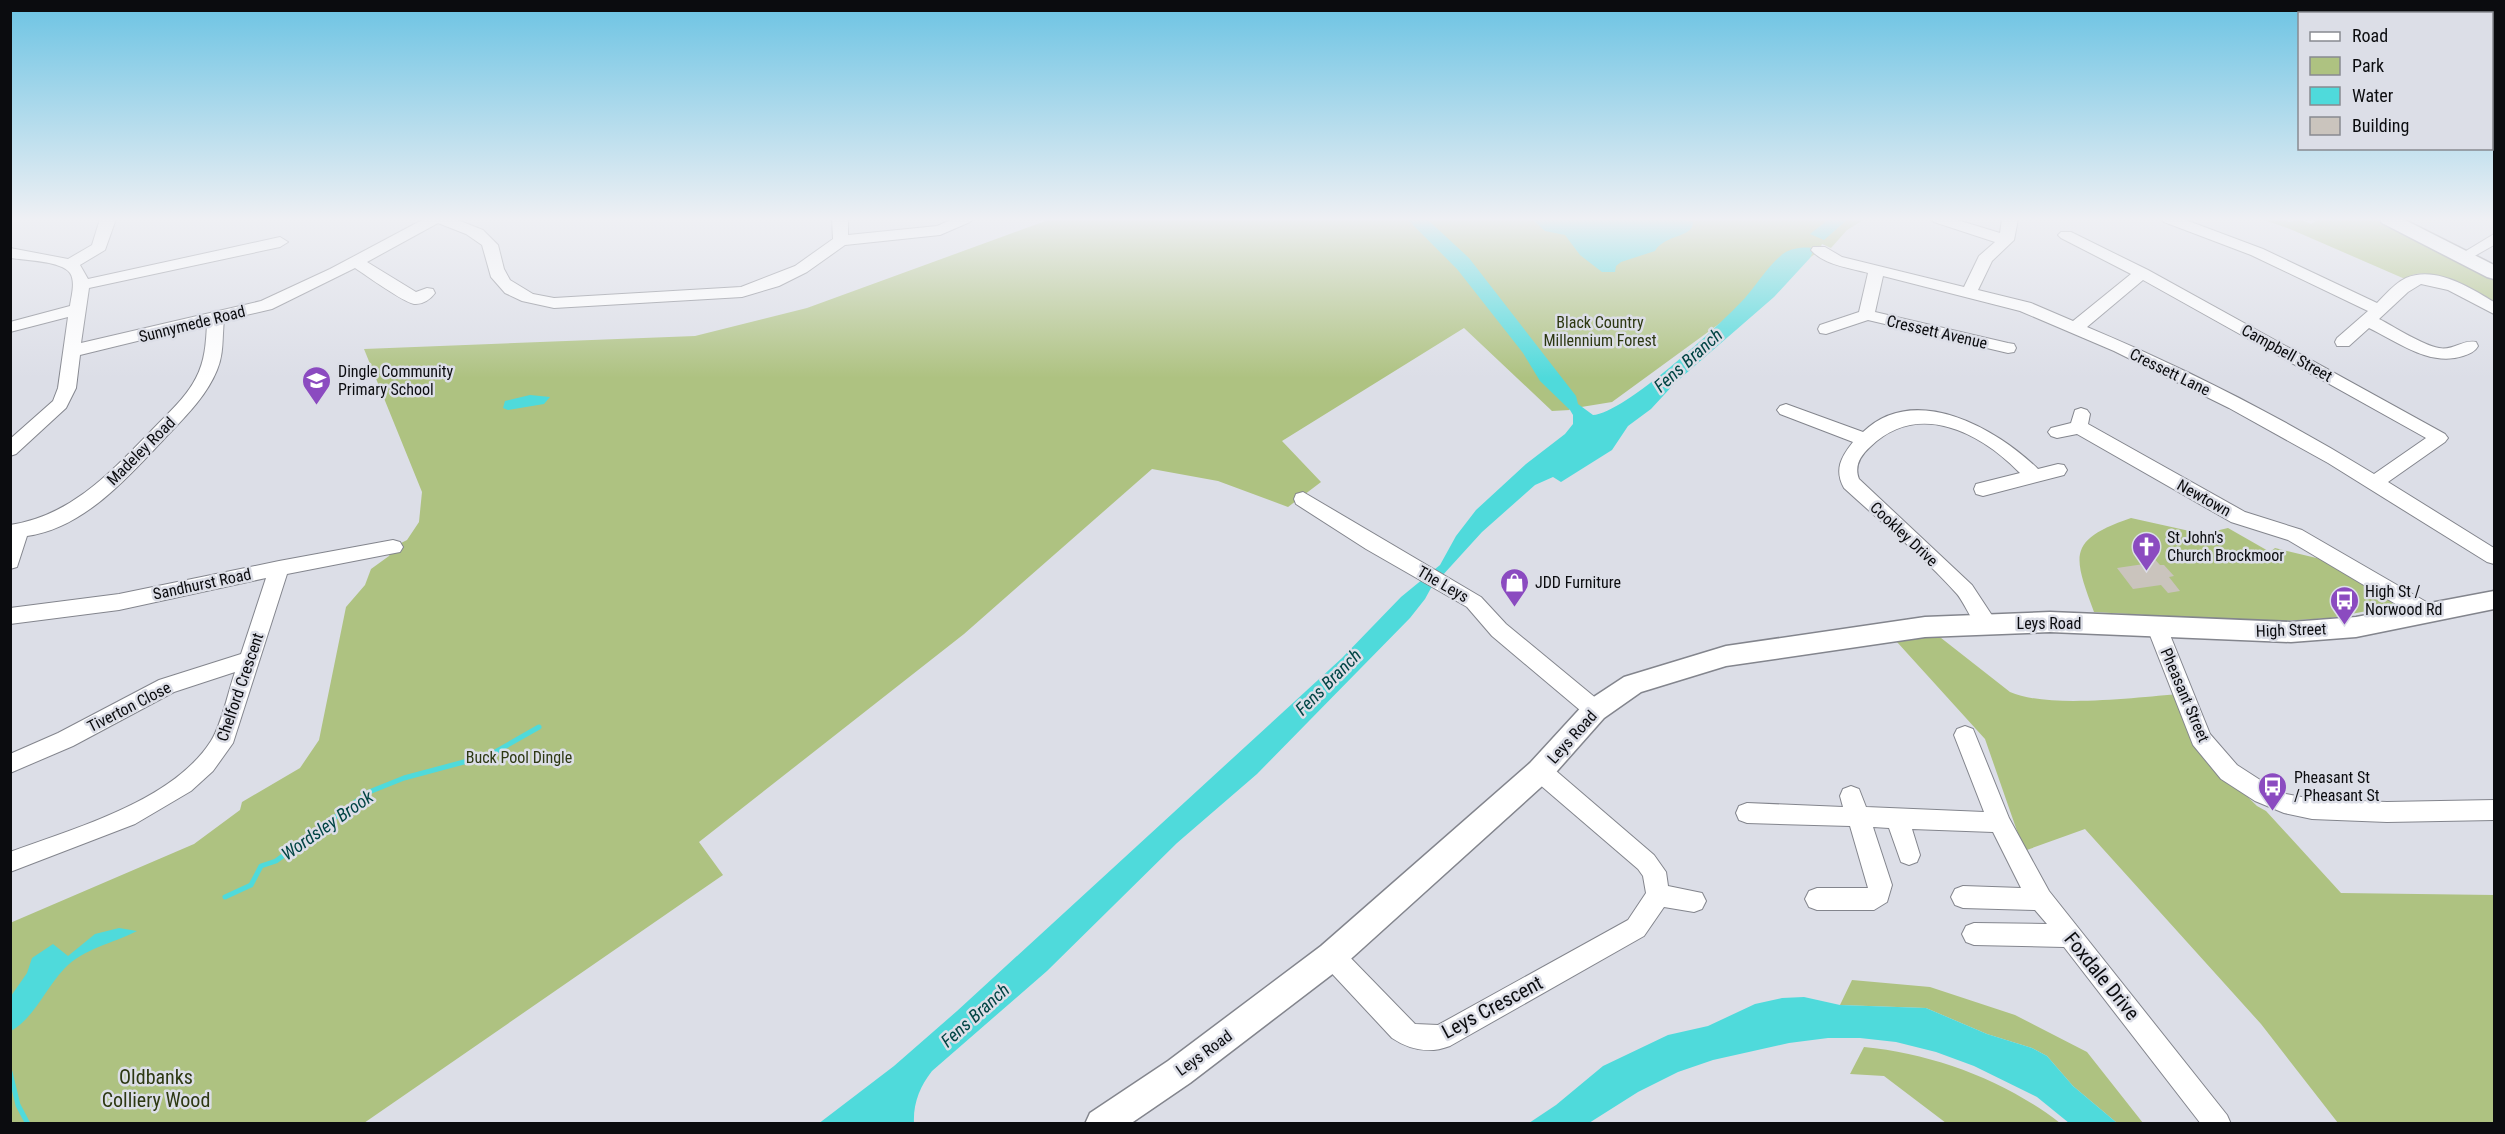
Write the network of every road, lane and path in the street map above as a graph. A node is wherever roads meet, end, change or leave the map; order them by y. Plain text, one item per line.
1 (78, 272) edge
2 (143, 272) edge
3 (335, 272) edge
4 (372, 272) edge
5 (496, 272) edge
6 (795, 272) edge
7 (1876, 272) edge
8 (1885, 272) edge
9 (1980, 272) edge
10 (2294, 272) edge
11 (2142, 273) joint
12 (81, 285) junction
13 (1969, 293) junction
14 (416, 299) dead end
15 (2494, 309) edge
16 (76, 310) junction
17 (1867, 315) junction
18 (2373, 315) junction
19 (216, 319) junction
20 (10, 327) edge
21 (2075, 328) junction
22 (1826, 329) dead end
23 (2343, 342) dead end
24 (2470, 346) dead end
25 (2008, 348) dead end
26 (73, 351) junction
27 (1786, 410) dead end
28 (2057, 432) dead end
29 (1865, 440) junction
30 (10, 450) edge
31 (2058, 470) dead end
32 (2034, 476) junction
33 (2375, 482) junction
34 (1983, 489) dead end
35 (1304, 499) dead end
36 (15, 532) edge
37 (393, 547) dead end
38 (2494, 557) edge
39 (10, 562) edge
40 (279, 568) junction
41 (2494, 600) edge
42 (2428, 613) junction
43 (10, 616) edge
44 (1987, 623) junction
45 (2156, 625) junction
46 (251, 659) junction
47 (1595, 710) junction
48 (1962, 744) dead end
49 (10, 764) edge
50 (1540, 771) junction
51 (1854, 805) junction
52 (2494, 810) edge
53 (1748, 813) dead end
54 (1897, 817) junction
55 (1998, 822) junction
56 (1909, 855) dead end
57 (10, 862) edge
58 (1658, 896) junction
59 (1963, 897) dead end
60 (1817, 899) dead end
61 (2041, 899) junction
62 (1694, 901) dead end
63 (1974, 934) dead end
64 (2070, 936) junction
65 (1332, 956) junction
66 (1101, 1124) edge
67 (2217, 1124) edge

1 - 12 street
2 - 12 street
3 - 19 street, Sunnymede Road
4 - 14 street
5 - 6 street
7 - 17 street, Cressett Avenue
8 - 13 street, Cressett Lane
9 - 13 street
10 - 18 street
11 - 21 street
11 - 33 street, Campbell Street
12 - 16 street
13 - 21 street, Cressett Lane
15 - 18 street
16 - 20 street
16 - 26 street
17 - 22 street, Cressett Avenue
17 - 25 street, Cressett Avenue
18 - 23 street
18 - 24 street
19 - 26 street, Sunnymede Road
19 - 36 street, Madeley Road
21 - 33 street, Cressett Lane
26 - 30 street
27 - 29 street
28 - 42 street, Newtown
29 - 32 street, Cookley Drive
29 - 44 street, Cookley Drive
31 - 32 street
32 - 34 street
33 - 38 street, Cressett Lane
35 - 47 street, The Leys
36 - 39 street
37 - 40 street, Sandhurst Road
40 - 43 street, Sandhurst Road
40 - 46 street, Chelford Crescent
41 - 42 main road, High Street
42 - 45 main road, High Street
44 - 45 main road, Leys Road
44 - 47 main road, Leys Road
45 - 52 street, Pheasant Street
46 - 49 street, Tiverton Close
46 - 57 street, Chelford Crescent
47 - 50 main road, Leys Road
48 - 55 street, Foxdale Drive
50 - 58 street
50 - 65 main road, Leys Road
51 - 53 street
51 - 54 street
51 - 60 street
54 - 55 street
54 - 56 street
55 - 61 street, Foxdale Drive
58 - 62 street
58 - 65 street, Leys Crescent
59 - 61 street
61 - 64 street, Foxdale Drive
63 - 64 street
64 - 67 street, Foxdale Drive
65 - 66 main road, Leys Road

